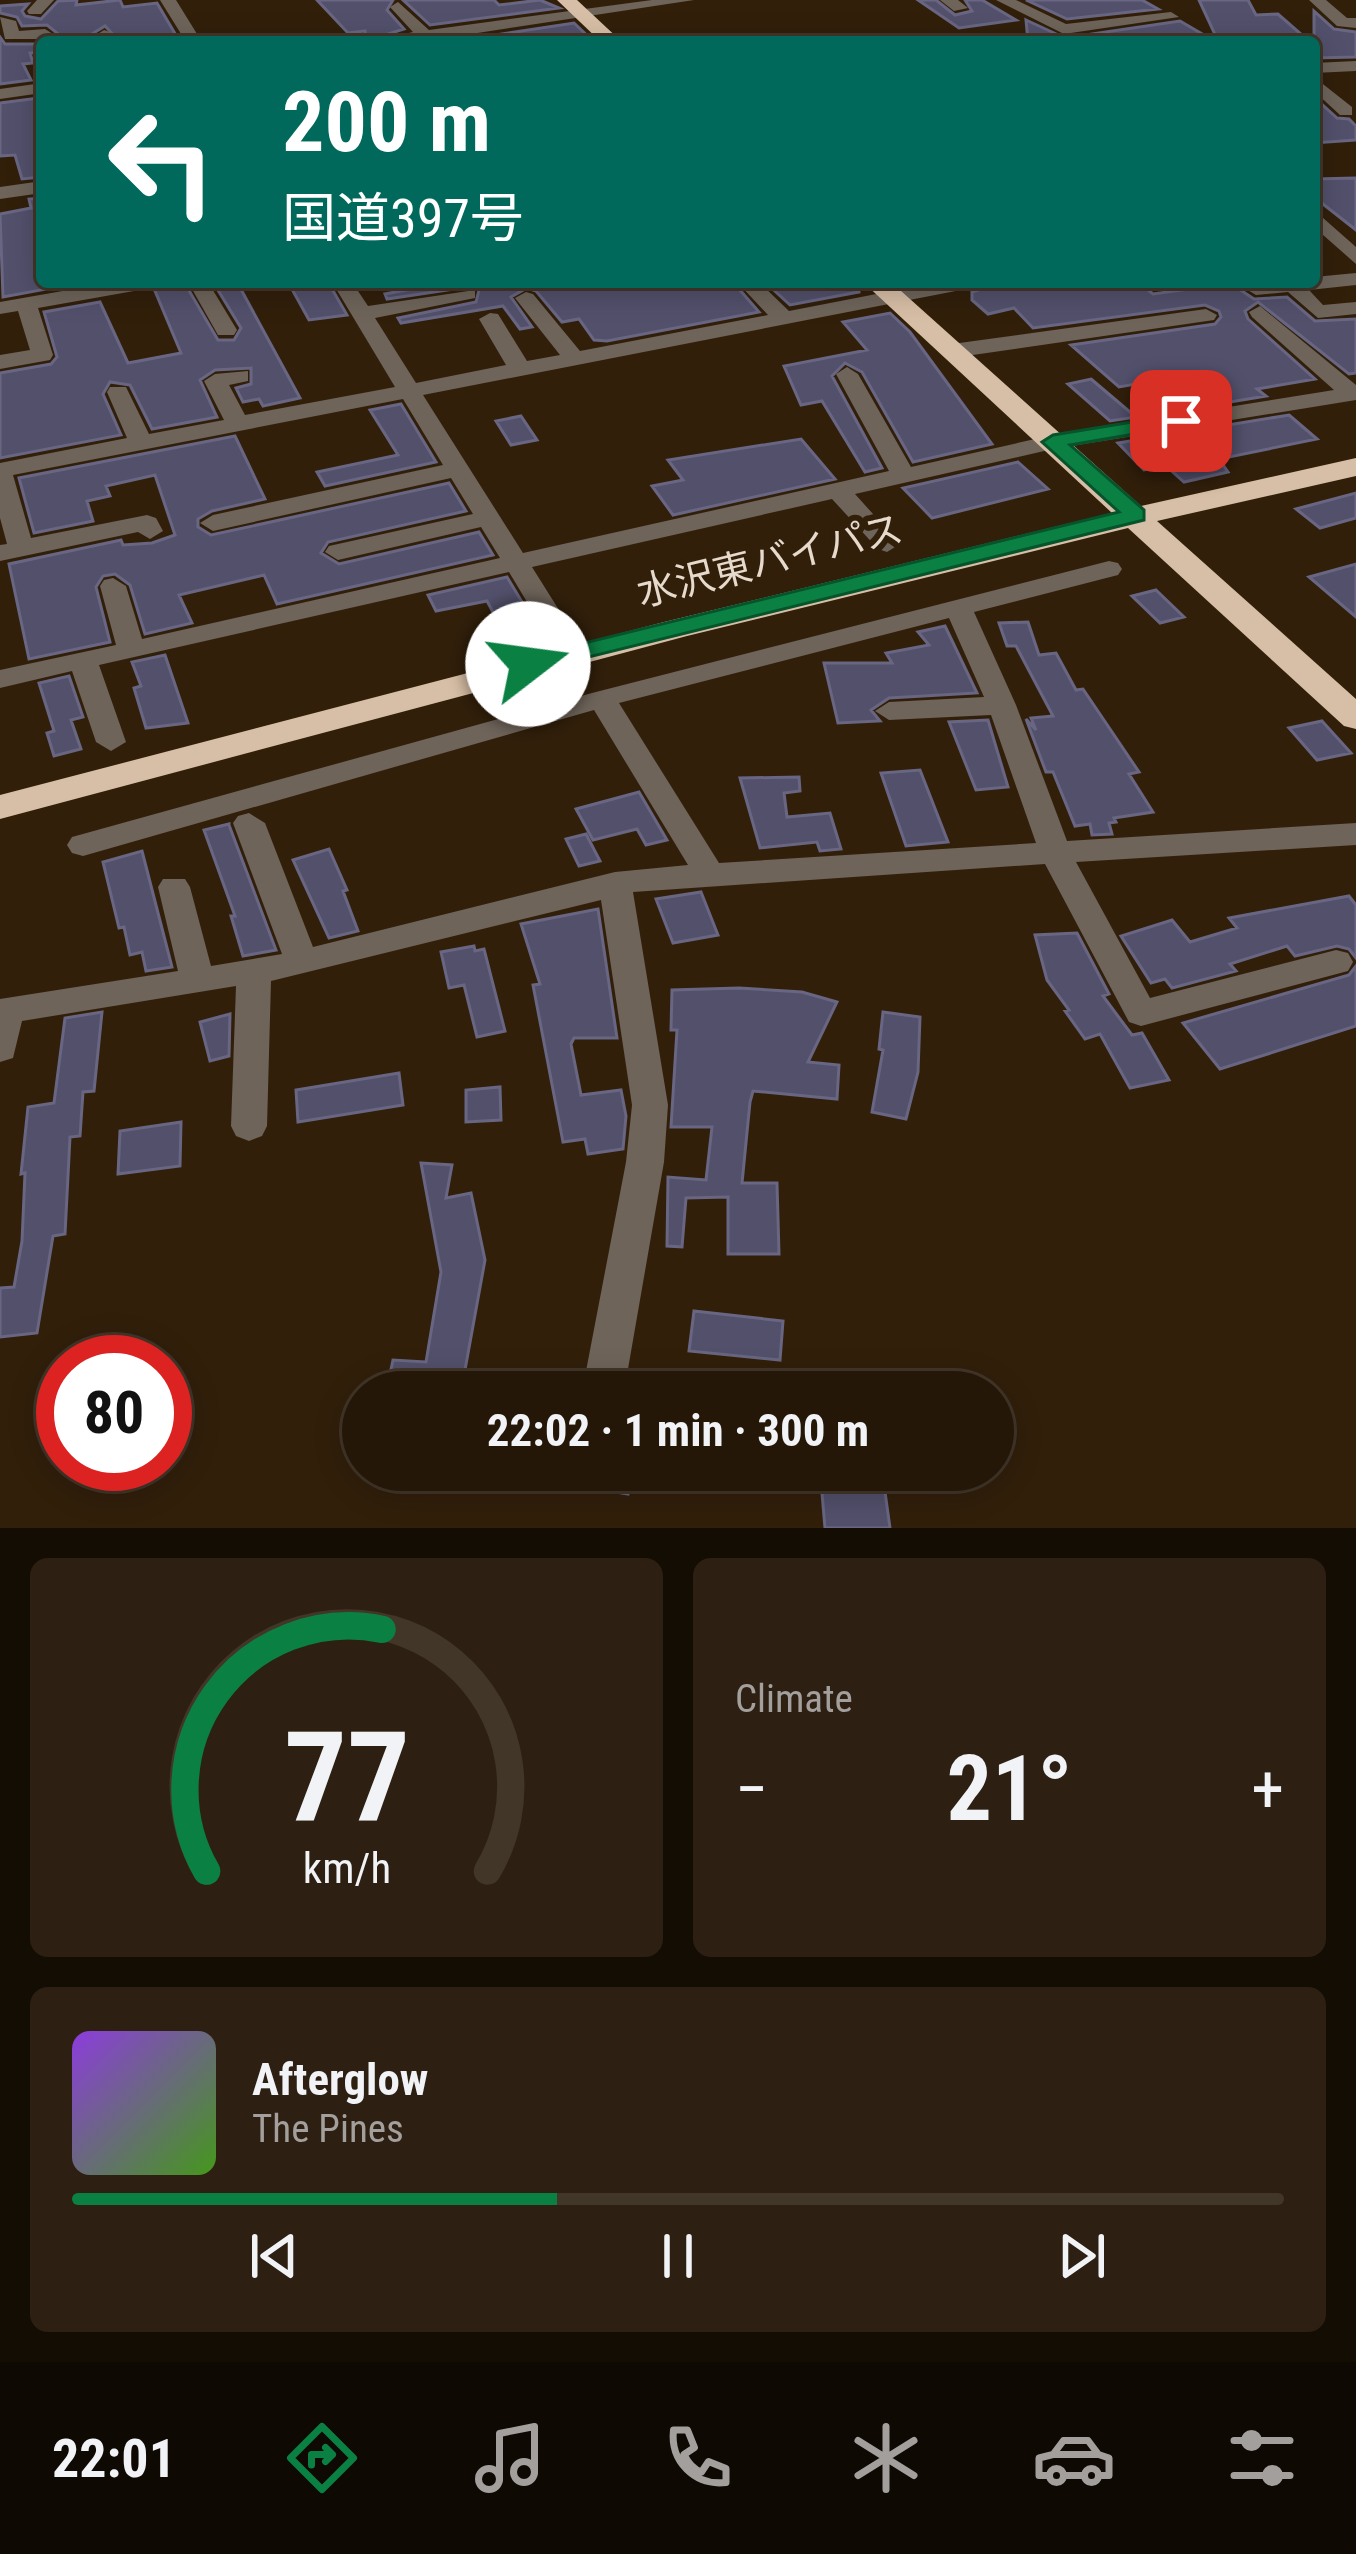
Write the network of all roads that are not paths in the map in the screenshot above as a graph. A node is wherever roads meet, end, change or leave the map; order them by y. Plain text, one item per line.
1 (168, 0) edge
2 (686, 0) edge
3 (1004, 0) edge
4 (1318, 0) edge
5 (398, 7) dead end
6 (574, 7) edge
7 (1172, 16) edge
8 (0, 22) edge
9 (1356, 23) edge
10 (45, 34) dead end
11 (190, 36) edge
12 (420, 36) edge
13 (431, 36) edge
14 (605, 36) edge
15 (34, 60) dead end
16 (1356, 66) edge
17 (1320, 68) edge
18 (36, 69) edge
19 (1320, 87) edge
20 (36, 90) edge
21 (0, 94) edge
22 (1351, 111) edge
23 (1320, 112) edge
24 (36, 188) edge
25 (0, 193) edge
26 (1320, 222) edge
27 (1356, 258) edge
28 (1356, 279) edge
29 (1320, 282) edge
30 (115, 288) edge
31 (202, 288) edge
32 (346, 288) edge
33 (753, 288) edge
34 (1286, 288) edge
35 (1296, 288) edge
36 (884, 290) edge
37 (468, 294) dead end
38 (526, 298) dead end
39 (26, 303) junction
40 (0, 308) edge
41 (1356, 308) edge
42 (362, 314) junction
43 (1206, 315) dead end
44 (784, 318) junction
45 (490, 319) dead end
46 (226, 330) dead end
47 (952, 351) junction
48 (574, 358) junction
49 (0, 362) edge
50 (520, 369) junction
51 (847, 374) dead end
52 (239, 376) dead end
53 (410, 390) junction
54 (118, 392) dead end
55 (1354, 393) edge
56 (238, 424) junction
57 (141, 442) junction
58 (1053, 442) junction
59 (1356, 467) edge
60 (458, 469) junction
61 (0, 472) edge
62 (904, 476) junction
63 (838, 490) junction
64 (1136, 515) junction
65 (489, 518) junction
66 (213, 523) dead end
67 (150, 531) dead end
68 (886, 544) dead end
69 (10, 550) edge
70 (338, 552) dead end
71 (516, 563) junction
72 (1109, 569) dead end
73 (112, 586) dead end
74 (959, 609) junction
75 (555, 626) dead end
76 (131, 650) junction
77 (83, 661) junction
78 (1, 674) edge
79 (602, 699) junction
80 (1002, 705) junction
81 (889, 711) dead end
82 (1356, 718) edge
83 (111, 742) dead end
84 (0, 807) edge
85 (249, 824) dead end
86 (1356, 834) edge
87 (83, 845) dead end
88 (1056, 856) junction
89 (707, 872) junction
90 (615, 883) junction
91 (174, 887) dead end
92 (302, 962) junction
93 (1336, 962) dead end
94 (254, 971) junction
95 (197, 978) junction
96 (3, 1011) edge
97 (0, 1049) edge
98 (249, 1126) dead end
99 (607, 1371) edge

1 - 11 street
2 - 6 street
3 - 7 street
4 - 9 street
5 - 12 street
6 - 13 street
6 - 14 highway
8 - 10 street
15 - 18 street
16 - 17 street
19 - 22 street
20 - 21 street
22 - 23 street
24 - 25 street
26 - 27 street
28 - 29 street
30 - 39 street
31 - 46 street
32 - 42 street
33 - 44 street
34 - 55 street
35 - 41 street
36 - 44 street
36 - 47 highway
37 - 42 street
38 - 48 street
39 - 40 street
39 - 49 street
42 - 53 street
43 - 47 street
44 - 48 street
45 - 50 street
47 - 58 highway
48 - 50 street
50 - 53 street
51 - 62 street
52 - 56 street
53 - 56 street
53 - 60 street
54 - 57 street
55 - 58 street
56 - 57 street
57 - 61 street
58 - 62 street
58 - 64 highway
59 - 64 highway, 水沢東バイパス
60 - 65 street
60 - 66 street
61 - 69 street
62 - 63 street
63 - 68 street
63 - 71 street
64 - 82 highway
64 - 84 highway, 水沢東バイパス
65 - 70 street
65 - 71 street
67 - 69 street
71 - 75 street
71 - 76 street
72 - 74 street
73 - 76 street
74 - 79 street
74 - 80 street
76 - 77 street
77 - 78 street
77 - 83 street
79 - 87 street
79 - 89 street
80 - 81 street
80 - 88 street
85 - 92 street
86 - 88 street
88 - 89 street
88 - 93 street
89 - 90 street
90 - 92 street
90 - 99 street
91 - 95 street
92 - 94 street
94 - 95 street
94 - 98 street
95 - 96 street
96 - 97 street

